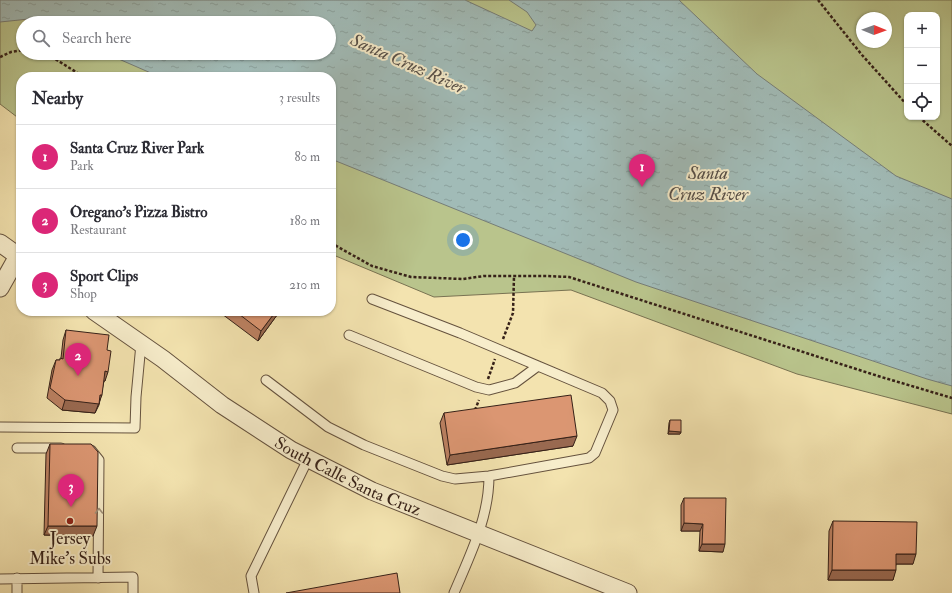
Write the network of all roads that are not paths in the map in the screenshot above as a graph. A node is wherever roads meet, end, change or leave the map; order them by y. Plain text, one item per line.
1 (0, 243) edge
2 (16, 255) edge
3 (16, 262) edge
4 (0, 288) edge
5 (372, 299) dead end
6 (101, 316) edge
7 (349, 335) dead end
8 (141, 344) junction
9 (538, 366) junction
10 (266, 380) dead end
11 (0, 427) edge
12 (17, 448) dead end
13 (68, 448) edge
14 (83, 449) edge
15 (308, 459) junction
16 (489, 476) junction
17 (479, 534) junction
18 (17, 578) junction
19 (98, 578) junction
20 (0, 579) edge
21 (17, 593) edge
22 (133, 593) edge
23 (254, 593) edge
24 (454, 593) edge
25 (628, 593) edge

1 - 2 street
3 - 4 street
5 - 9 lane
6 - 8 street, South Calle Santa Cruz
7 - 9 lane
8 - 11 lane
8 - 15 street, South Calle Santa Cruz
9 - 16 lane
10 - 16 lane
12 - 13 lane
19 -> 14 lane
15 - 17 street, South Calle Santa Cruz
15 - 23 lane
16 - 17 lane
17 - 24 lane
17 - 25 street, South Calle Santa Cruz
18 - 19 lane
18 - 20 lane
18 - 21 lane
19 - 22 lane

